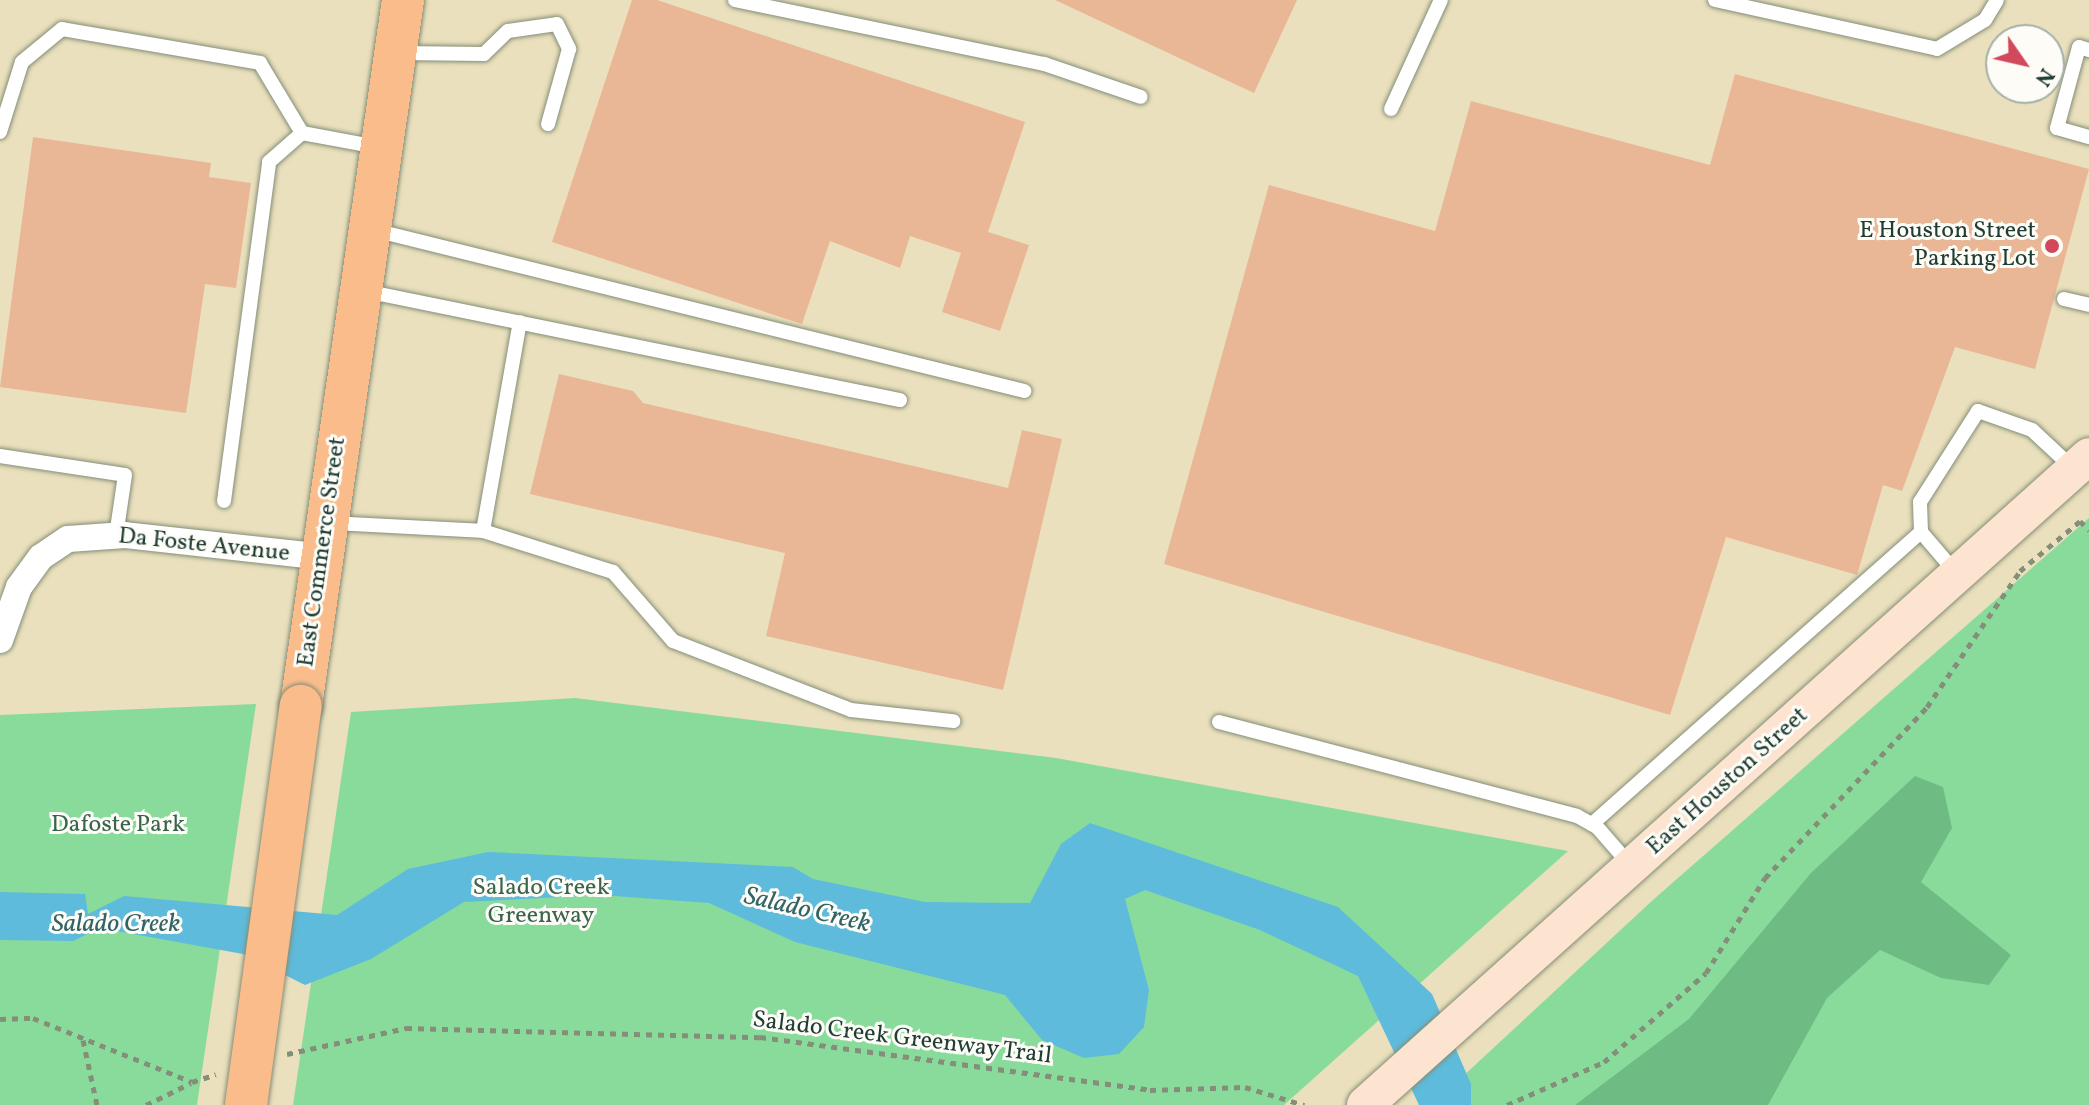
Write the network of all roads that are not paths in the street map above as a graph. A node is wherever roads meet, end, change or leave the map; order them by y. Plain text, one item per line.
1 (403, 0) edge
2 (735, 0) edge
3 (1441, 0) edge
4 (1715, 0) edge
5 (1997, 0) edge
6 (2089, 50) edge
7 (395, 53) junction
8 (1141, 97) dead end
9 (1391, 109) dead end
10 (548, 124) dead end
11 (0, 132) edge
12 (302, 133) junction
13 (2089, 137) edge
14 (381, 148) junction
15 (370, 229) junction
16 (361, 290) junction
17 (2064, 299) dead end
18 (2089, 305) edge
19 (520, 322) junction
20 (1024, 391) dead end
21 (900, 400) dead end
22 (0, 456) edge
23 (2082, 463) edge
24 (224, 501) dead end
25 (483, 531) junction
26 (1921, 532) junction
27 (116, 536) junction
28 (325, 540) junction
29 (1958, 574) junction
30 (0, 640) edge
31 (953, 721) dead end
32 (1219, 722) dead end
33 (1592, 824) junction
34 (1633, 869) junction
35 (246, 1105) edge
36 (1365, 1105) edge

1 - 7 main road, East Commerce Street
2 - 8 lane
3 - 9 lane
4 - 5 lane
6 - 13 lane
7 - 10 lane
7 - 14 main road, East Commerce Street
11 - 12 lane
12 - 14 lane
12 - 24 lane
14 - 15 main road, East Commerce Street
15 - 16 main road, East Commerce Street
15 - 20 lane
16 - 19 lane
16 - 28 main road, East Commerce Street
17 - 18 lane
19 - 21 lane
19 - 25 lane
22 - 27 lane
23 - 26 lane
23 - 29 main road, East Houston Street
25 - 28 lane
25 - 31 lane
26 - 29 lane
26 - 33 lane
27 - 28 street, Da Foste Avenue
27 - 30 street, Da Foste Avenue
28 - 35 main road, East Commerce Street, bridge
29 - 34 main road, East Houston Street
32 - 33 lane
33 - 34 lane
34 - 36 main road, East Houston Street

